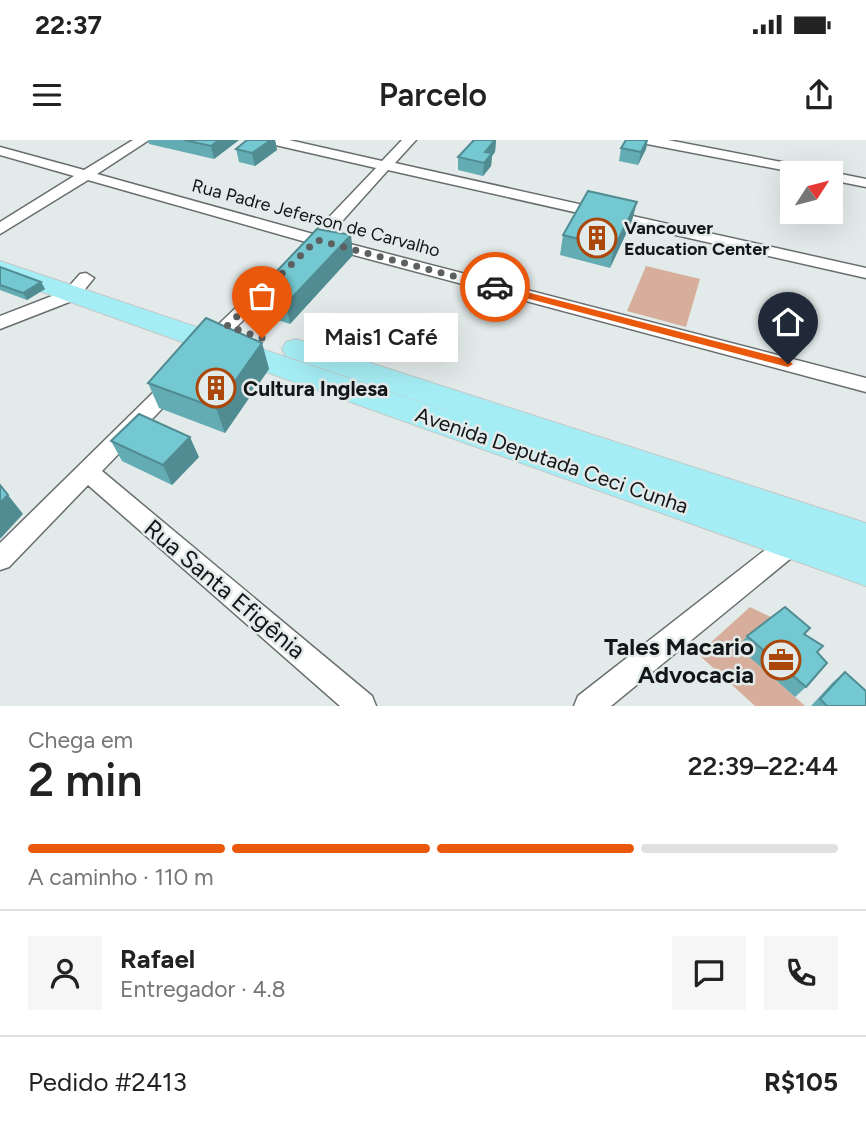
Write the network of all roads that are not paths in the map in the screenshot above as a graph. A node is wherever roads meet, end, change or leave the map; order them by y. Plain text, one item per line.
1 (142, 140) edge
2 (271, 140) edge
3 (409, 140) edge
4 (647, 140) edge
5 (0, 151) edge
6 (384, 166) junction
7 (780, 166) edge
8 (87, 174) junction
9 (844, 179) edge
10 (866, 183) edge
11 (0, 229) edge
12 (317, 240) junction
13 (0, 250) edge
14 (0, 269) edge
15 (866, 273) edge
16 (78, 287) junction
17 (0, 323) edge
18 (221, 335) junction
19 (866, 384) edge
20 (87, 471) junction
21 (866, 539) edge
22 (792, 543) junction
23 (0, 559) edge
24 (866, 569) edge
25 (362, 706) edge
26 (588, 706) edge

1 - 8 street
2 - 6 street
3 - 6 street
4 - 7 street
5 - 8 street, Rua Padre Jeferson de Carvalho
6 - 12 street
6 - 15 street
8 - 11 street
8 - 12 street, Rua Padre Jeferson de Carvalho
9 - 10 street
12 - 18 street
12 - 19 street, Rua Padre Jeferson de Carvalho
13 - 16 main road, Avenida Deputada Ceci Cunha
14 - 16 main road, Avenida Deputada Ceci Cunha
16 - 17 street
16 - 18 main road, Avenida Deputada Ceci Cunha
18 - 20 street
18 - 21 main road, Avenida Deputada Ceci Cunha
18 - 22 main road, Avenida Deputada Ceci Cunha
20 - 23 street
20 - 25 street, Rua Santa Efigênia
22 - 24 main road, Avenida Deputada Ceci Cunha
22 - 26 street

